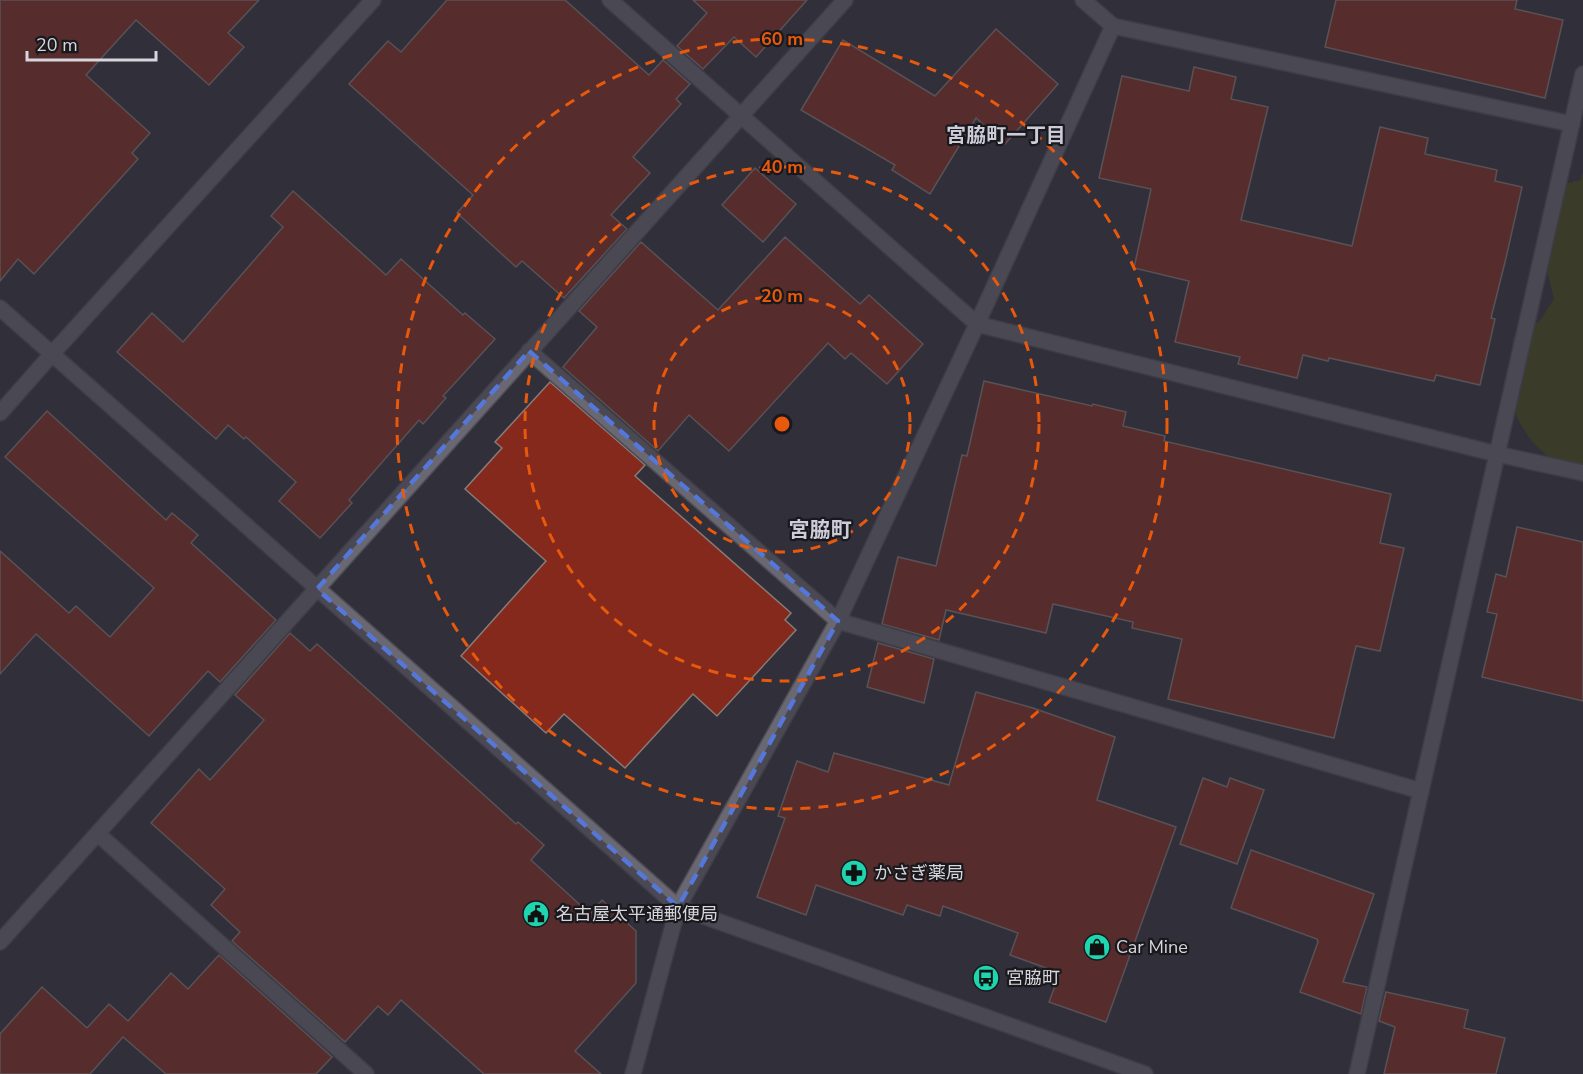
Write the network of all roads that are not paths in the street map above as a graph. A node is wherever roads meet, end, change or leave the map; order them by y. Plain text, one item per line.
1 (372, 0) edge
2 (610, 0) edge
3 (845, 0) edge
4 (1083, 0) edge
5 (1113, 26) junction
6 (1583, 74) edge
7 (740, 115) junction
8 (1572, 124) junction
9 (0, 308) edge
10 (977, 324) junction
11 (529, 351) junction
12 (52, 354) junction
13 (0, 413) edge
14 (1497, 454) junction
15 (1583, 474) edge
16 (317, 589) junction
17 (838, 621) junction
18 (1421, 791) junction
19 (98, 834) junction
20 (678, 907) junction
21 (0, 942) edge
22 (366, 1074) edge
23 (633, 1074) edge
24 (1145, 1074) edge
25 (1357, 1074) edge

1 - 12 street
2 - 7 street
3 - 7 street
4 - 5 street
5 - 8 street
5 - 10 street
6 - 8 street
7 - 10 street
7 - 11 street
8 - 14 street
9 - 12 street
10 - 14 street
10 - 17 street
11 - 16 street
11 - 17 street
12 - 13 street
12 - 16 street
14 - 15 street
14 - 18 street
16 - 19 street
16 - 20 street
17 - 18 street
17 - 20 street
18 - 25 street
19 - 21 street
19 - 22 street
20 - 23 street
20 - 24 street

